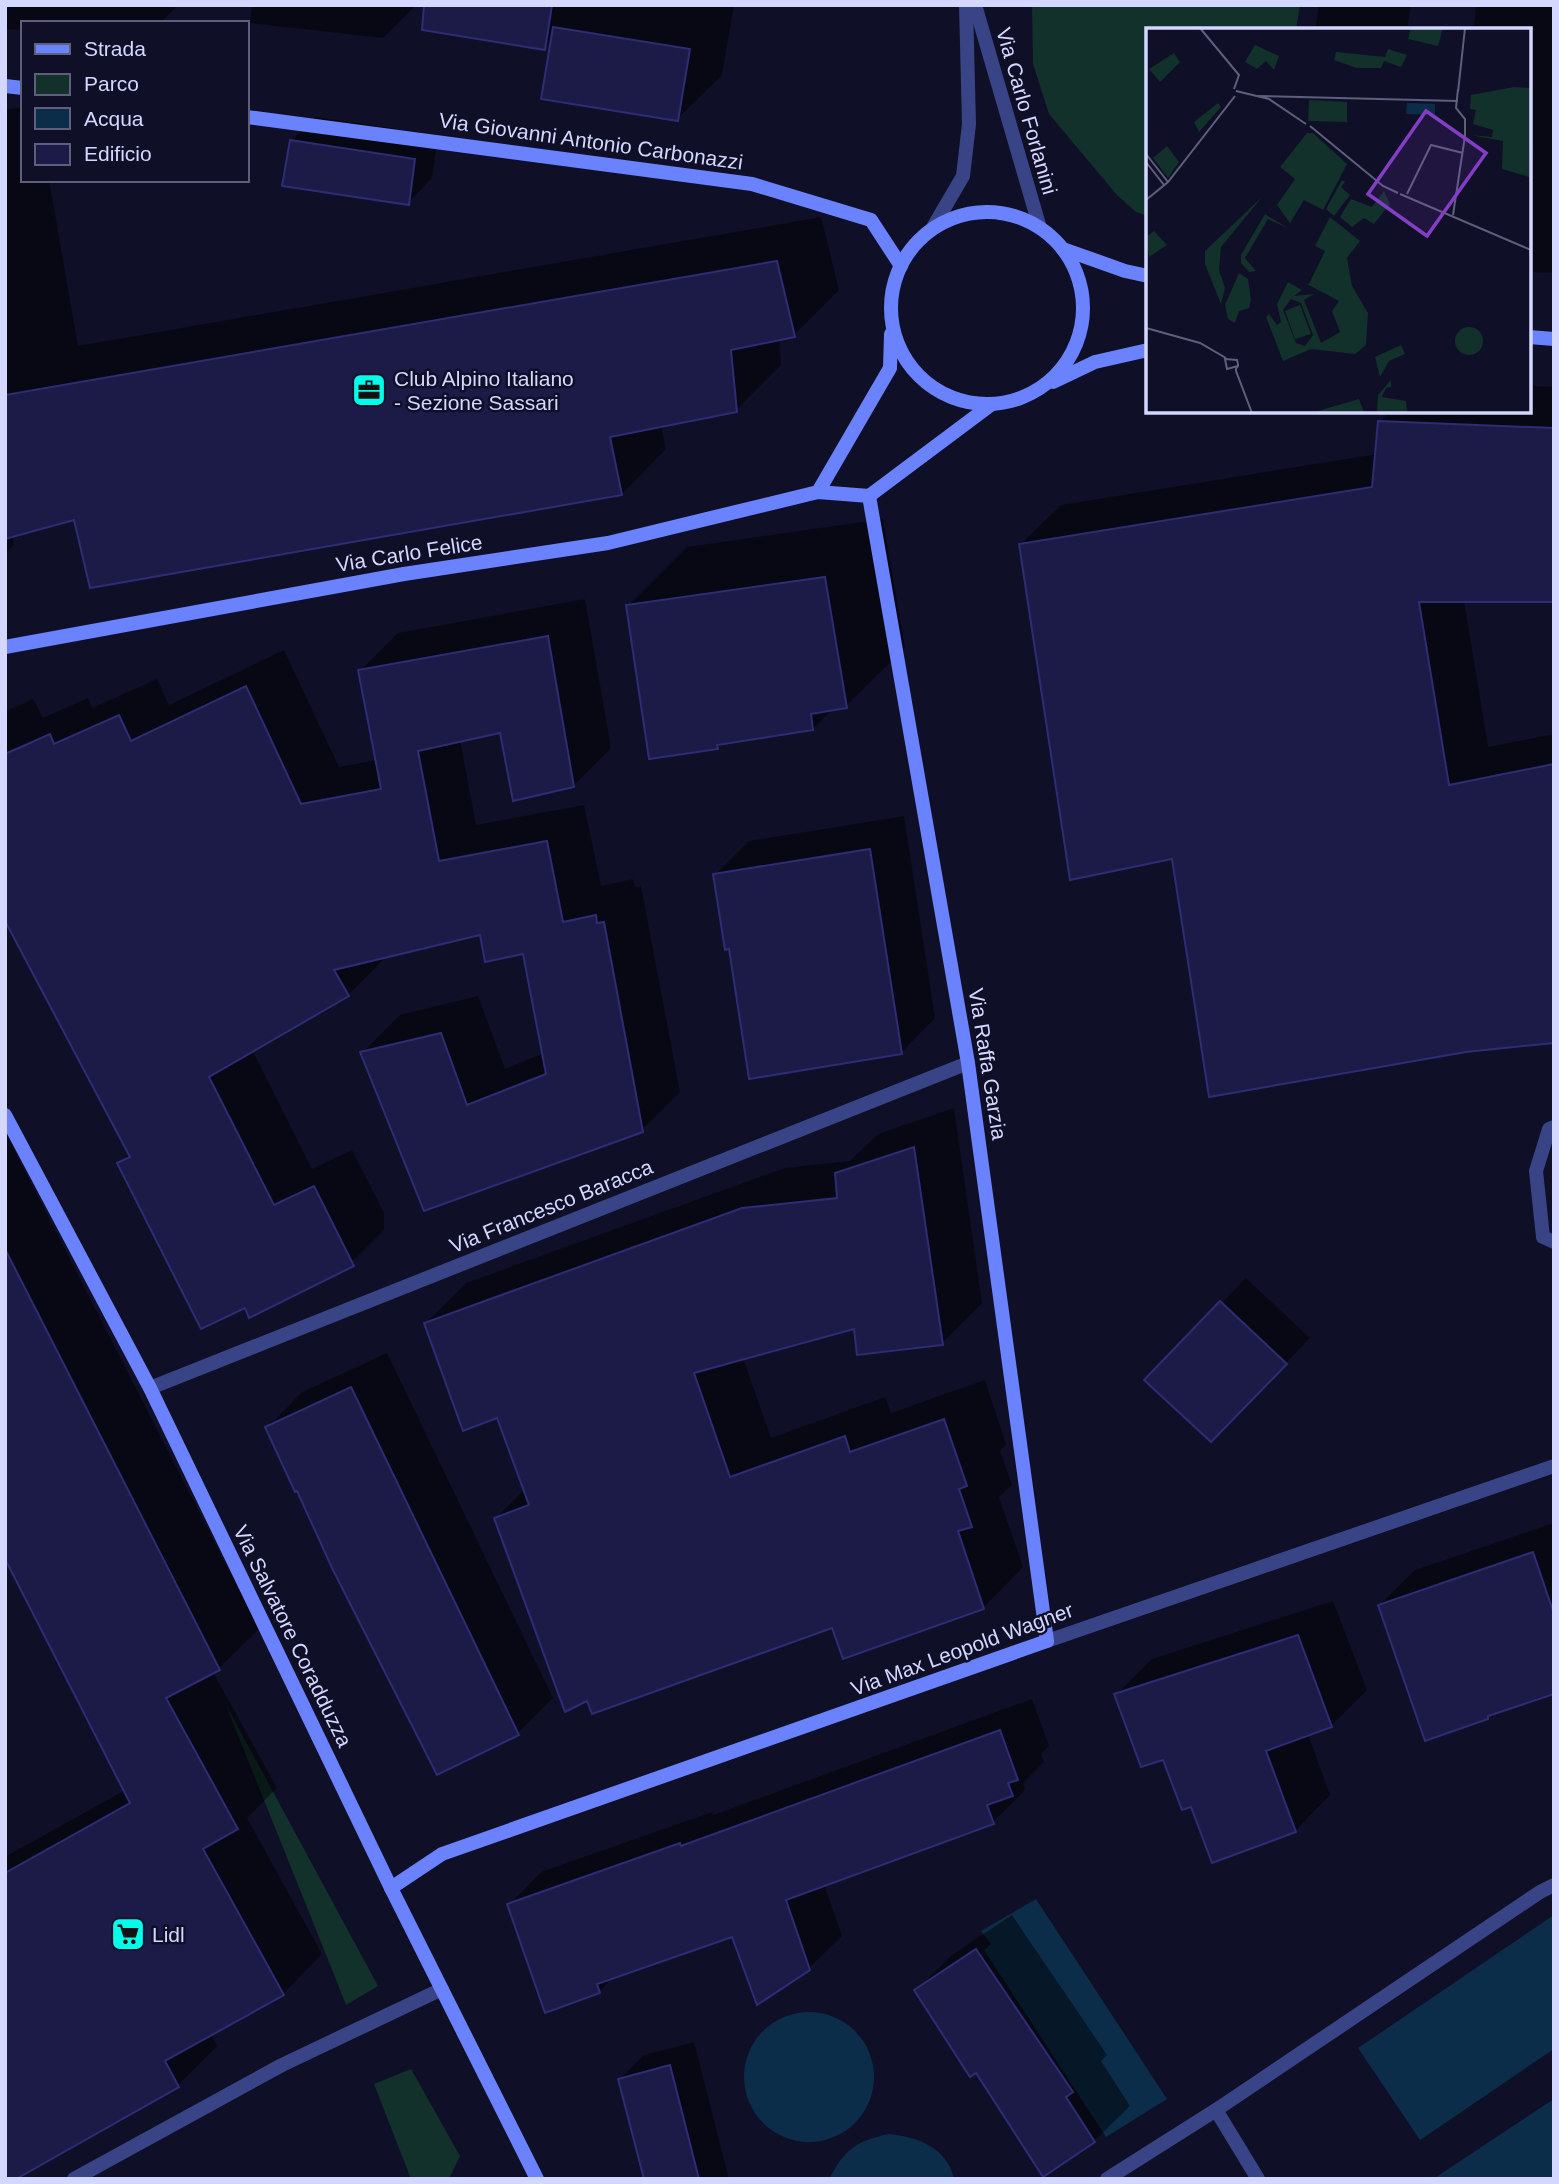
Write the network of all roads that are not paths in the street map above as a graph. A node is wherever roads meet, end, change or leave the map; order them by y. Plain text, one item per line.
1 (966, 5) edge
2 (975, 5) edge
3 (248, 117) edge
4 (1040, 228) junction
5 (932, 229) junction
6 (1063, 248) junction
7 (901, 266) junction
8 (1146, 276) edge
9 (891, 317) junction
10 (1531, 337) edge
11 (1554, 339) edge
12 (1146, 350) edge
13 (1040, 389) junction
14 (992, 404) junction
15 (818, 492) junction
16 (869, 496) junction
17 (5, 647) edge
18 (968, 1063) junction
19 (5, 1115) edge
20 (1554, 1127) edge
21 (1554, 1242) edge
22 (150, 1388) junction
23 (1554, 1466) edge
24 (1047, 1641) junction
25 (1554, 1885) edge
26 (391, 1888) junction
27 (442, 1989) junction
28 (1216, 2110) junction
29 (74, 2179) edge
30 (537, 2179) edge
31 (1107, 2179) edge
32 (1258, 2179) edge

1 - 5 street, Via Carlo Forlanini
2 - 4 street, Via Carlo Forlanini
3 - 7 main road, Via Giovanni Antonio Carbonazzi
4 - 5 main road
4 - 6 main road
5 - 7 main road
6 - 8 main road
6 - 13 main road
7 - 9 main road
9 - 14 main road
9 - 15 main road
10 - 11 main road
12 - 13 main road
13 - 14 main road
14 - 16 main road
15 - 16 main road, Via Carlo Felice
15 - 17 main road, Via Carlo Felice
16 - 18 main road, Via Raffa Garzia
18 - 22 street, Via Francesco Baracca
18 - 24 main road, Via Raffa Garzia
19 - 22 main road, Via Salvatore Coradduzza
20 - 21 street
22 - 26 main road, Via Salvatore Coradduzza
23 - 24 street, Via Max Leopold Wagner
24 - 26 main road, Via Max Leopold Wagner
25 - 28 street
26 - 27 main road, Via Salvatore Coradduzza
27 - 29 street
27 - 30 main road, Via Salvatore Coradduzza
28 - 31 street
28 - 32 street

